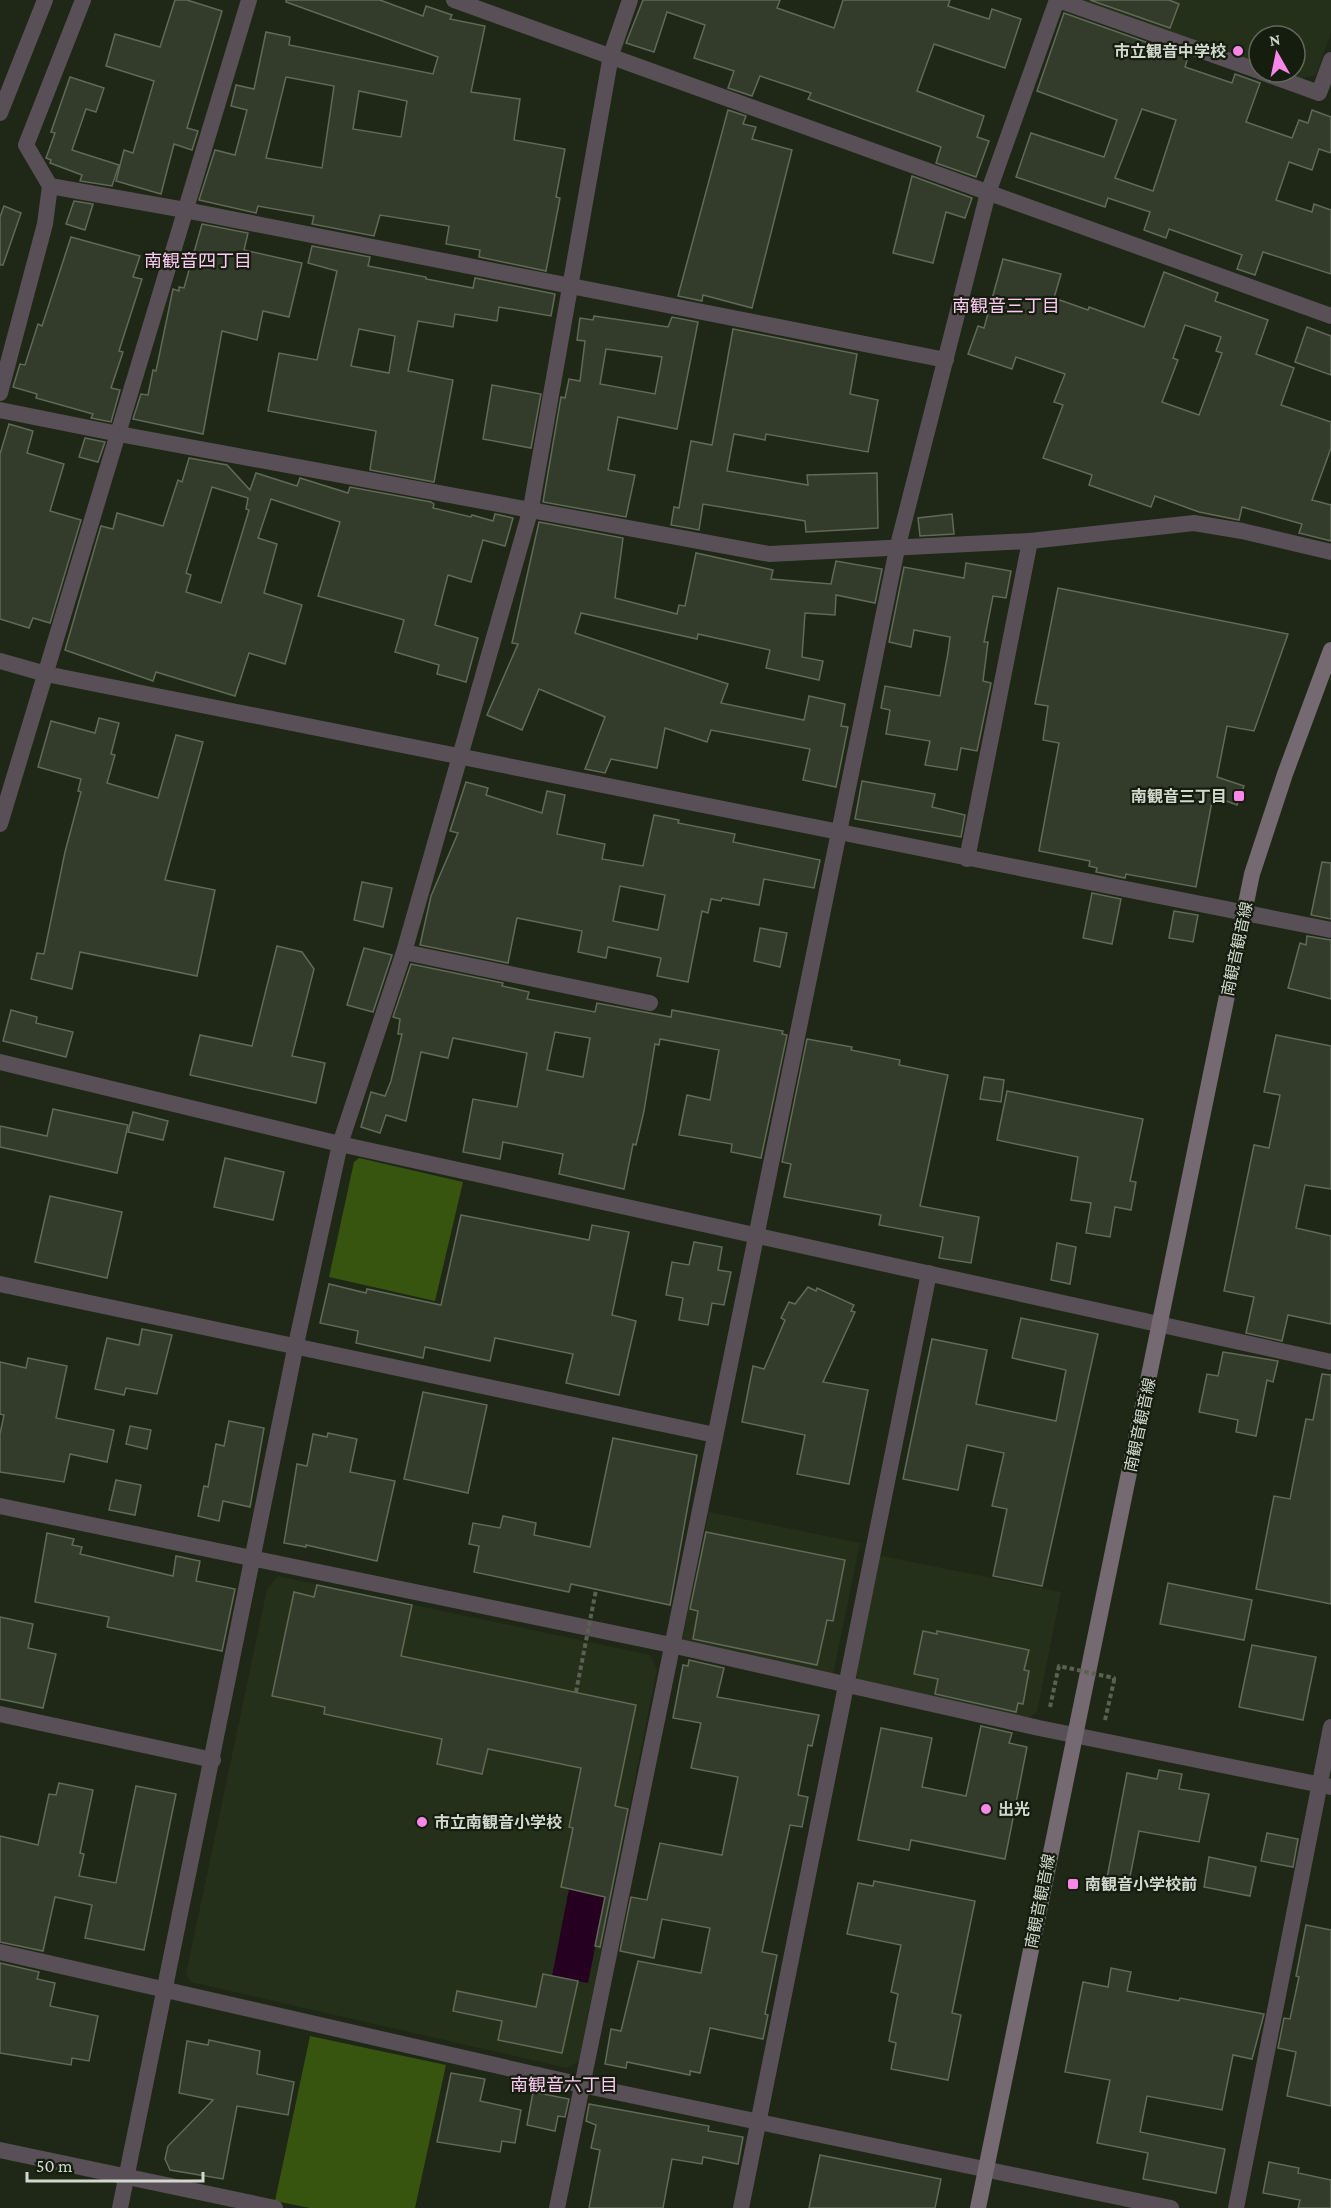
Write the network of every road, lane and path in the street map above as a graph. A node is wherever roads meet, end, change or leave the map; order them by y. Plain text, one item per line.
1 (45, 0) edge
2 (83, 0) edge
3 (249, 0) edge
4 (454, 0) edge
5 (630, 0) edge
6 (1058, 0) edge
7 (611, 55) junction
8 (1331, 60) edge
9 (1247, 67) edge
10 (1294, 84) edge
11 (0, 114) edge
12 (50, 186) junction
13 (988, 193) junction
14 (184, 210) junction
15 (570, 285) junction
16 (1331, 316) edge
17 (946, 360) junction
18 (0, 393) edge
19 (0, 410) edge
20 (118, 434) junction
21 (531, 508) junction
22 (1030, 541) junction
23 (897, 549) junction
24 (1331, 552) edge
25 (1331, 650) edge
26 (0, 661) edge
27 (46, 674) junction
28 (460, 759) junction
29 (0, 824) edge
30 (838, 831) junction
31 (967, 859) junction
32 (1244, 913) junction
33 (1331, 930) edge
34 (404, 952) junction
35 (650, 1003) dead end
36 (0, 1062) edge
37 (340, 1144) junction
38 (755, 1237) junction
39 (929, 1273) junction
40 (0, 1284) edge
41 (1160, 1326) junction
42 (295, 1349) junction
43 (1331, 1362) edge
44 (715, 1435) junction
45 (0, 1506) edge
46 (254, 1558) junction
47 (596, 1590) dead end
48 (671, 1645) junction
49 (848, 1685) junction
50 (576, 1692) dead end
51 (1050, 1707) dead end
52 (0, 1714) edge
53 (1105, 1720) dead end
54 (1331, 1727) edge
55 (1074, 1735) junction
56 (213, 1760) junction
57 (1325, 1786) edge
58 (0, 1952) edge
59 (164, 1990) junction
60 (582, 2085) junction
61 (759, 2121) junction
62 (0, 2150) edge
63 (986, 2169) junction
64 (125, 2176) junction
65 (120, 2208) edge
66 (275, 2208) edge
67 (557, 2208) edge
68 (741, 2208) edge
69 (978, 2208) edge
70 (1171, 2208) edge
71 (1236, 2208) edge

1 - 11 street
2 - 12 street
3 - 14 street
4 - 7 street
5 - 7 street
6 - 9 street
6 - 13 street
7 - 13 street
7 - 15 street
8 - 10 street
12 - 14 street
12 - 18 street
13 - 16 street
13 - 17 street
14 - 15 street
14 - 20 street
15 - 17 street
15 - 21 street
17 - 23 street
19 - 20 street
20 - 21 street
20 - 27 street
21 - 23 street
21 - 28 street
22 - 23 street
22 - 24 street
22 - 31 street
23 - 30 street
25 - 32 main road, 南観音観音線
26 - 27 street
27 - 28 street
27 - 29 street
28 - 30 street
28 - 34 street
30 - 31 street
30 - 38 street
31 - 32 street
32 - 33 street
32 - 41 main road, 南観音観音線
34 - 35 street
34 - 37 street
36 - 37 street
37 - 38 street
37 - 42 street
38 - 39 street
38 - 44 street
39 - 41 street
39 - 49 street
40 - 42 street
41 - 43 street
41 - 55 main road, 南観音観音線
42 - 44 street
42 - 46 street
44 - 48 street
45 - 46 street
46 - 48 street
46 - 56 street
47 - 50 path, bridge
48 - 49 street
48 - 60 street
49 - 55 street
49 - 61 street
51 - 53 path, bridge
52 - 56 street
54 - 57 street
55 - 57 street
55 - 63 main road, 南観音観音線
56 - 59 street
57 - 71 street
58 - 59 street
59 - 60 street
59 - 64 street
60 - 61 street
60 - 67 street
61 - 63 street
61 - 68 street
62 - 64 street
63 - 69 main road, 南観音観音線
63 - 70 street
64 - 65 street
64 - 66 street

